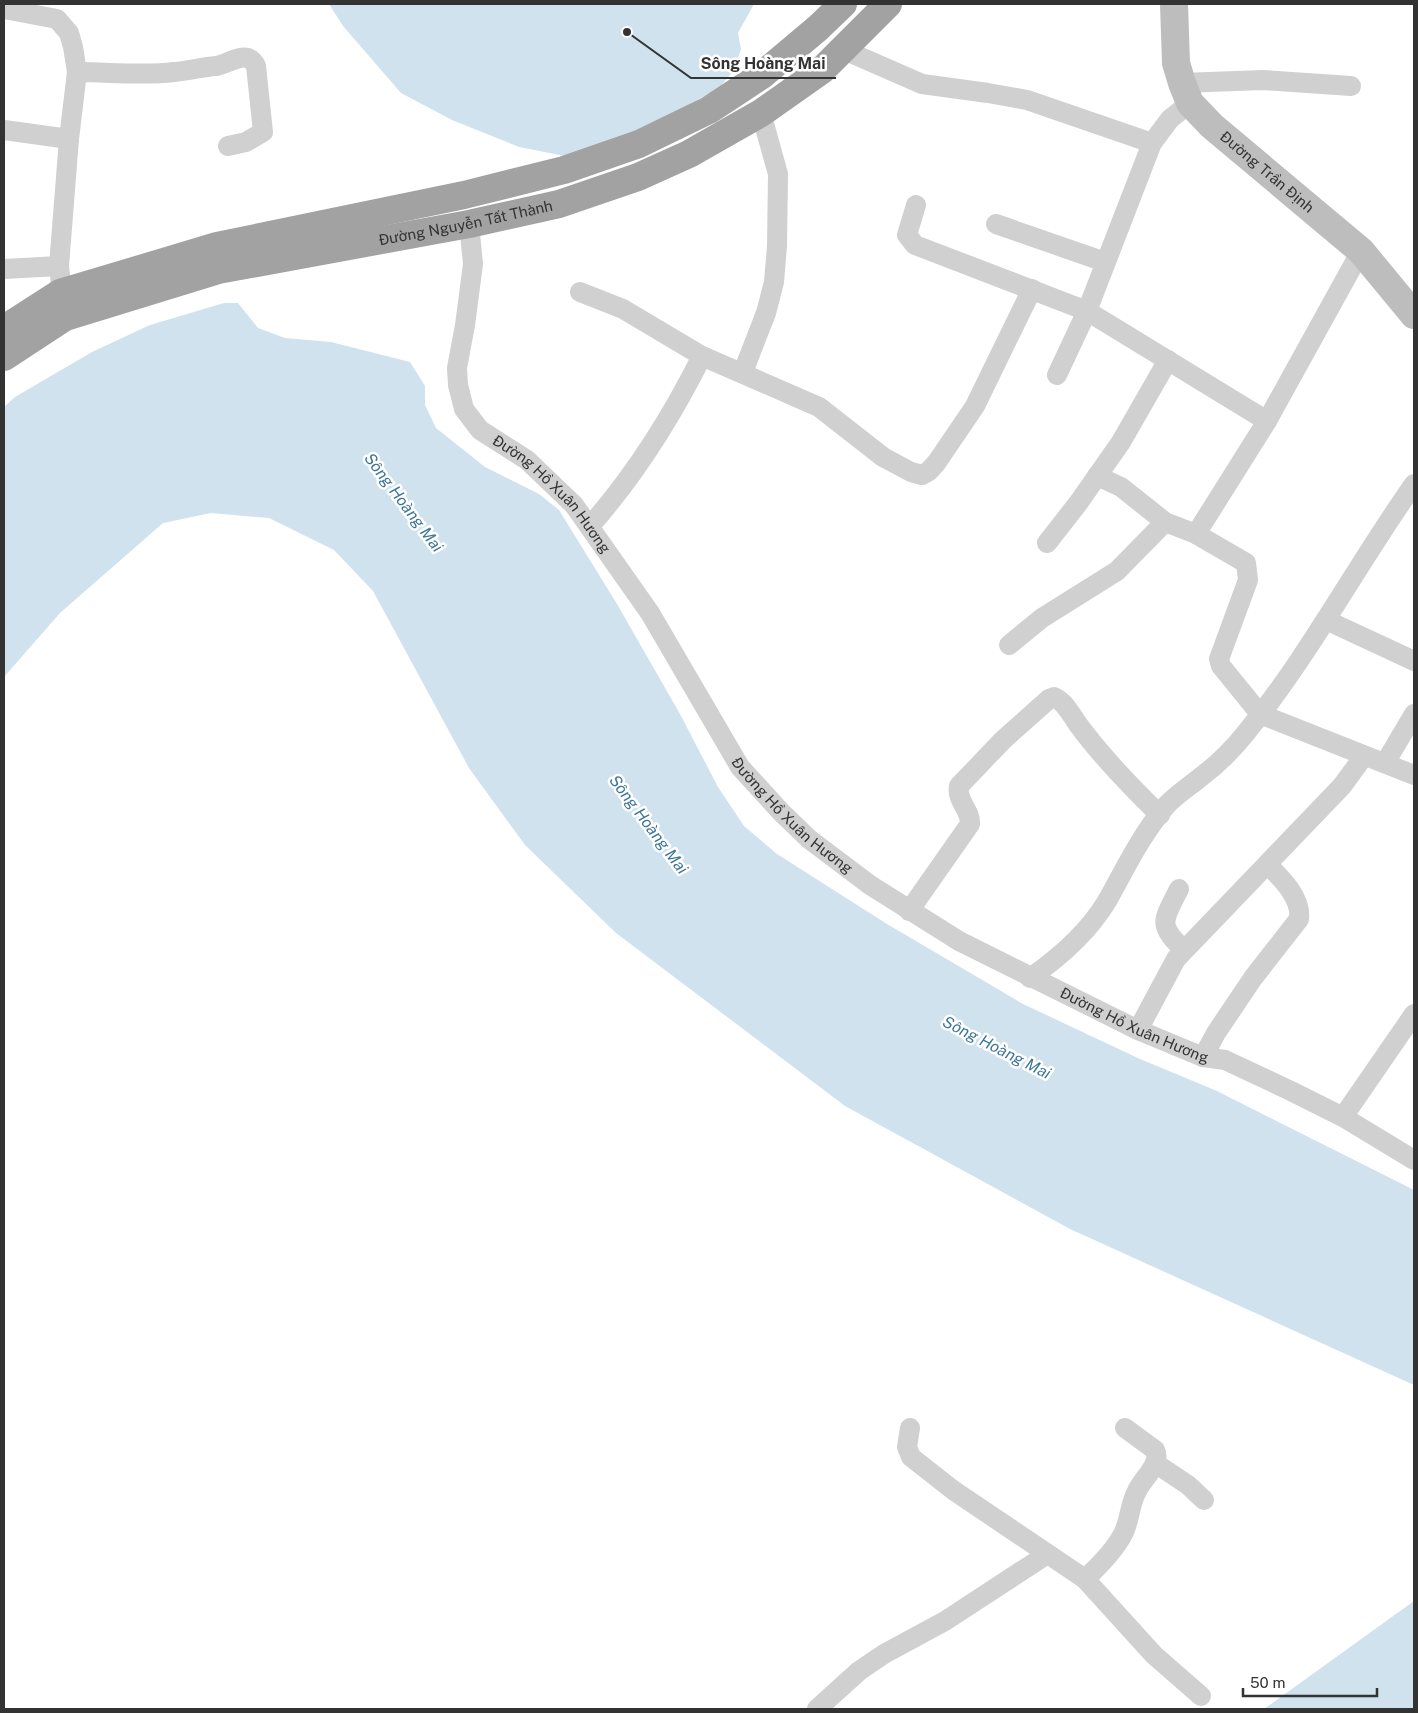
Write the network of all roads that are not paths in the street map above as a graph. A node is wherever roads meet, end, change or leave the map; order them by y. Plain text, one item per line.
1 (843, 4) edge
2 (888, 4) edge
3 (1174, 4) edge
4 (4, 9) edge
5 (842, 50) junction
6 (78, 72) junction
7 (1351, 86) dead end
8 (1186, 93) junction
9 (761, 113) junction
10 (4, 130) edge
11 (69, 139) junction
12 (1152, 143) junction
13 (228, 146) dead end
14 (916, 205) dead end
15 (469, 224) junction
16 (996, 224) dead end
17 (1361, 251) junction
18 (1105, 262) junction
19 (59, 266) junction
20 (4, 269) edge
21 (1032, 289) junction
22 (580, 292) dead end
23 (63, 305) junction
24 (1412, 310) edge
25 (1087, 312) junction
26 (4, 329) edge
27 (702, 356) junction
28 (4, 357) edge
29 (1168, 360) junction
30 (743, 372) junction
31 (1057, 375) dead end
32 (1266, 421) junction
33 (1098, 476) junction
34 (1414, 484) edge
35 (1166, 522) junction
36 (590, 526) junction
37 (1196, 534) junction
38 (1047, 543) dead end
39 (1326, 620) junction
40 (1009, 645) dead end
41 (1414, 661) edge
42 (1260, 714) junction
43 (1414, 714) edge
44 (1364, 756) junction
45 (1385, 763) junction
46 (1414, 775) edge
47 (1160, 815) junction
48 (1268, 865) junction
49 (1179, 889) dead end
50 (909, 911) junction
51 (1184, 950) junction
52 (1030, 978) junction
53 (1414, 1014) edge
54 (1138, 1030) junction
55 (1203, 1057) junction
56 (1342, 1117) junction
57 (1414, 1160) edge
58 (910, 1428) dead end
59 (1125, 1428) dead end
60 (1156, 1463) junction
61 (1204, 1500) dead end
62 (1046, 1555) junction
63 (1085, 1579) junction
64 (1201, 1696) dead end
65 (817, 1709) edge

1 - 23 highway, Đường Nguyễn Tất Thành
2 - 5 highway, Đường Nguyễn Tất Thành
3 - 8 main road, Đường Trần Định
4 - 6 street
5 - 9 highway, Đường Nguyễn Tất Thành
5 - 12 street
6 - 11 street
6 - 13 street
7 - 8 street
8 - 12 street
8 - 17 main road, Đường Trần Định
9 - 15 highway, Đường Nguyễn Tất Thành
9 - 30 street
10 - 11 street
11 - 19 street
12 - 18 street
14 - 21 street
15 - 23 highway, Đường Nguyễn Tất Thành
15 - 36 street, Đường Hồ Xuân Hương
16 - 18 street
17 - 24 main road, Đường Trần Định
17 - 32 street
18 - 25 street
19 - 20 street
19 - 23 street
21 - 25 street
21 - 30 street
22 - 27 street
23 - 26 highway, Đường Nguyễn Tất Thành
23 - 28 highway, Đường Nguyễn Tất Thành
25 - 29 street
25 - 31 street
27 - 30 street
27 - 36 street
29 - 32 street
29 - 33 street
32 - 37 street
33 - 35 street
33 - 38 street
34 - 39 street
35 - 37 street
35 - 40 street
36 - 50 street, Đường Hồ Xuân Hương
37 - 42 street
39 - 41 street
39 - 42 street
42 - 44 street
42 - 47 street
43 - 45 street
44 - 45 street
44 - 48 street
45 - 46 street
47 - 50 street
47 - 52 street
48 - 51 street
48 - 55 street
49 - 51 street
50 - 52 street, Đường Hồ Xuân Hương
51 - 54 street
52 - 54 street, Đường Hồ Xuân Hương
53 - 56 street
54 - 55 street, Đường Hồ Xuân Hương
55 - 56 street, Đường Hồ Xuân Hương
56 - 57 street, Đường Hồ Xuân Hương
58 - 62 street
59 - 60 street
60 - 61 street
60 - 63 street
62 - 63 street
62 - 65 street
63 - 64 street

